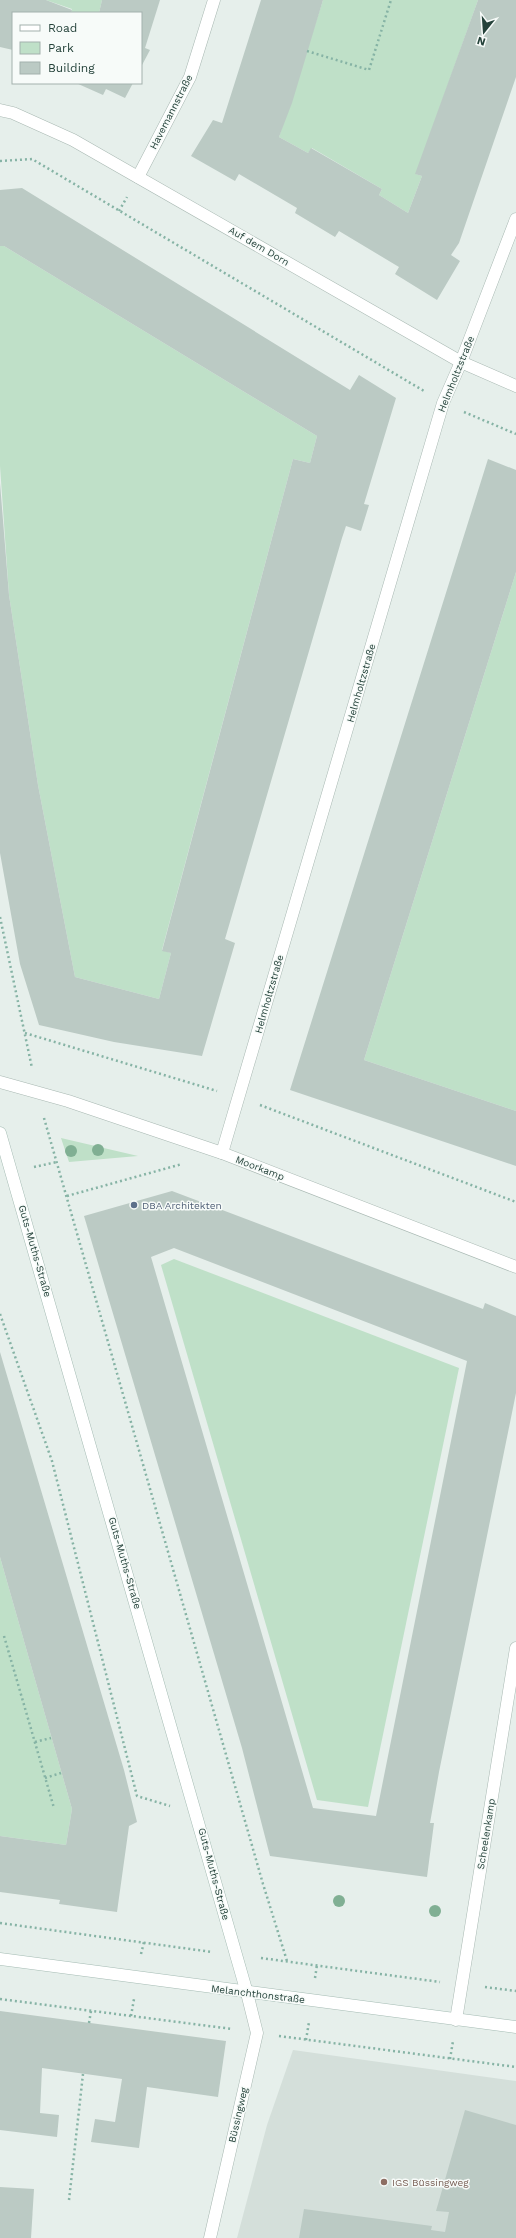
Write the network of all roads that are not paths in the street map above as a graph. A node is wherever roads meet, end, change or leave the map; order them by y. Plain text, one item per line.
1 (214, 0) edge
2 (0, 110) edge
3 (138, 177) junction
4 (516, 219) edge
5 (461, 362) junction
6 (516, 386) edge
7 (0, 1082) edge
8 (0, 1133) edge
9 (222, 1153) junction
10 (516, 1267) edge
11 (516, 1648) edge
12 (0, 1959) edge
13 (247, 1993) junction
14 (456, 2020) junction
15 (516, 2027) edge
16 (210, 2238) edge

1 - 3 street, Havemannstraße
2 - 3 street, Auf dem Dorn
3 - 5 street, Auf dem Dorn
4 - 5 street, Helmholtzstraße
5 - 6 street, Auf dem Dorn
5 - 9 street, Helmholtzstraße
7 - 9 street, Moorkamp
8 - 13 street, Guts-Muths-Straße
9 - 10 street, Moorkamp
11 - 14 street, Scheelenkamp
12 - 13 street, Melanchthonstraße
13 - 14 street, Melanchthonstraße
13 - 16 street, Büssingweg
14 - 15 street, Melanchthonstraße

